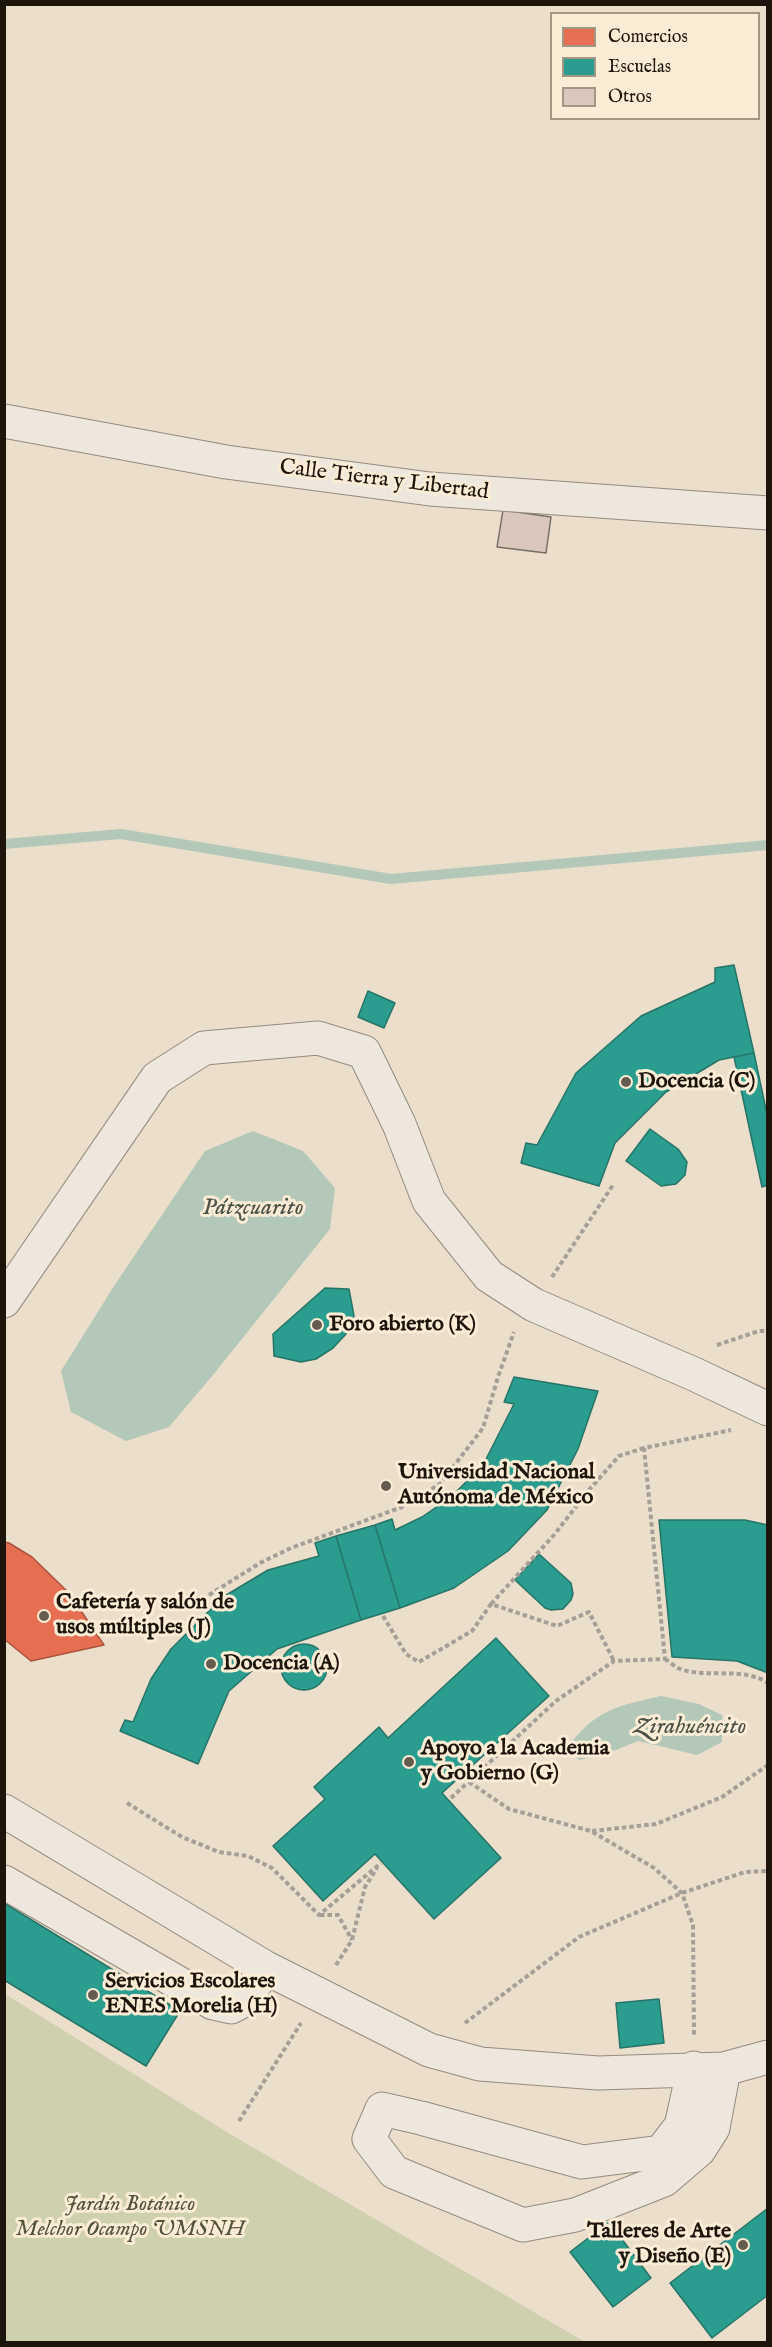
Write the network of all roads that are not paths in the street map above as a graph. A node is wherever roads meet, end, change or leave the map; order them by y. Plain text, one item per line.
1 (4, 421) edge
2 (768, 513) edge
3 (4, 1301) edge
4 (763, 1407) edge
5 (4, 1811) edge
6 (4, 1882) edge
7 (266, 1968) junction
8 (768, 2056) edge
9 (709, 2069) junction
10 (662, 2166) junction

1 - 2 street, Calle Tierra y Libertad
3 - 4 street
5 - 7 street
6 - 7 street
7 - 9 street
8 - 9 street
9 - 10 street
10 - 10 street

